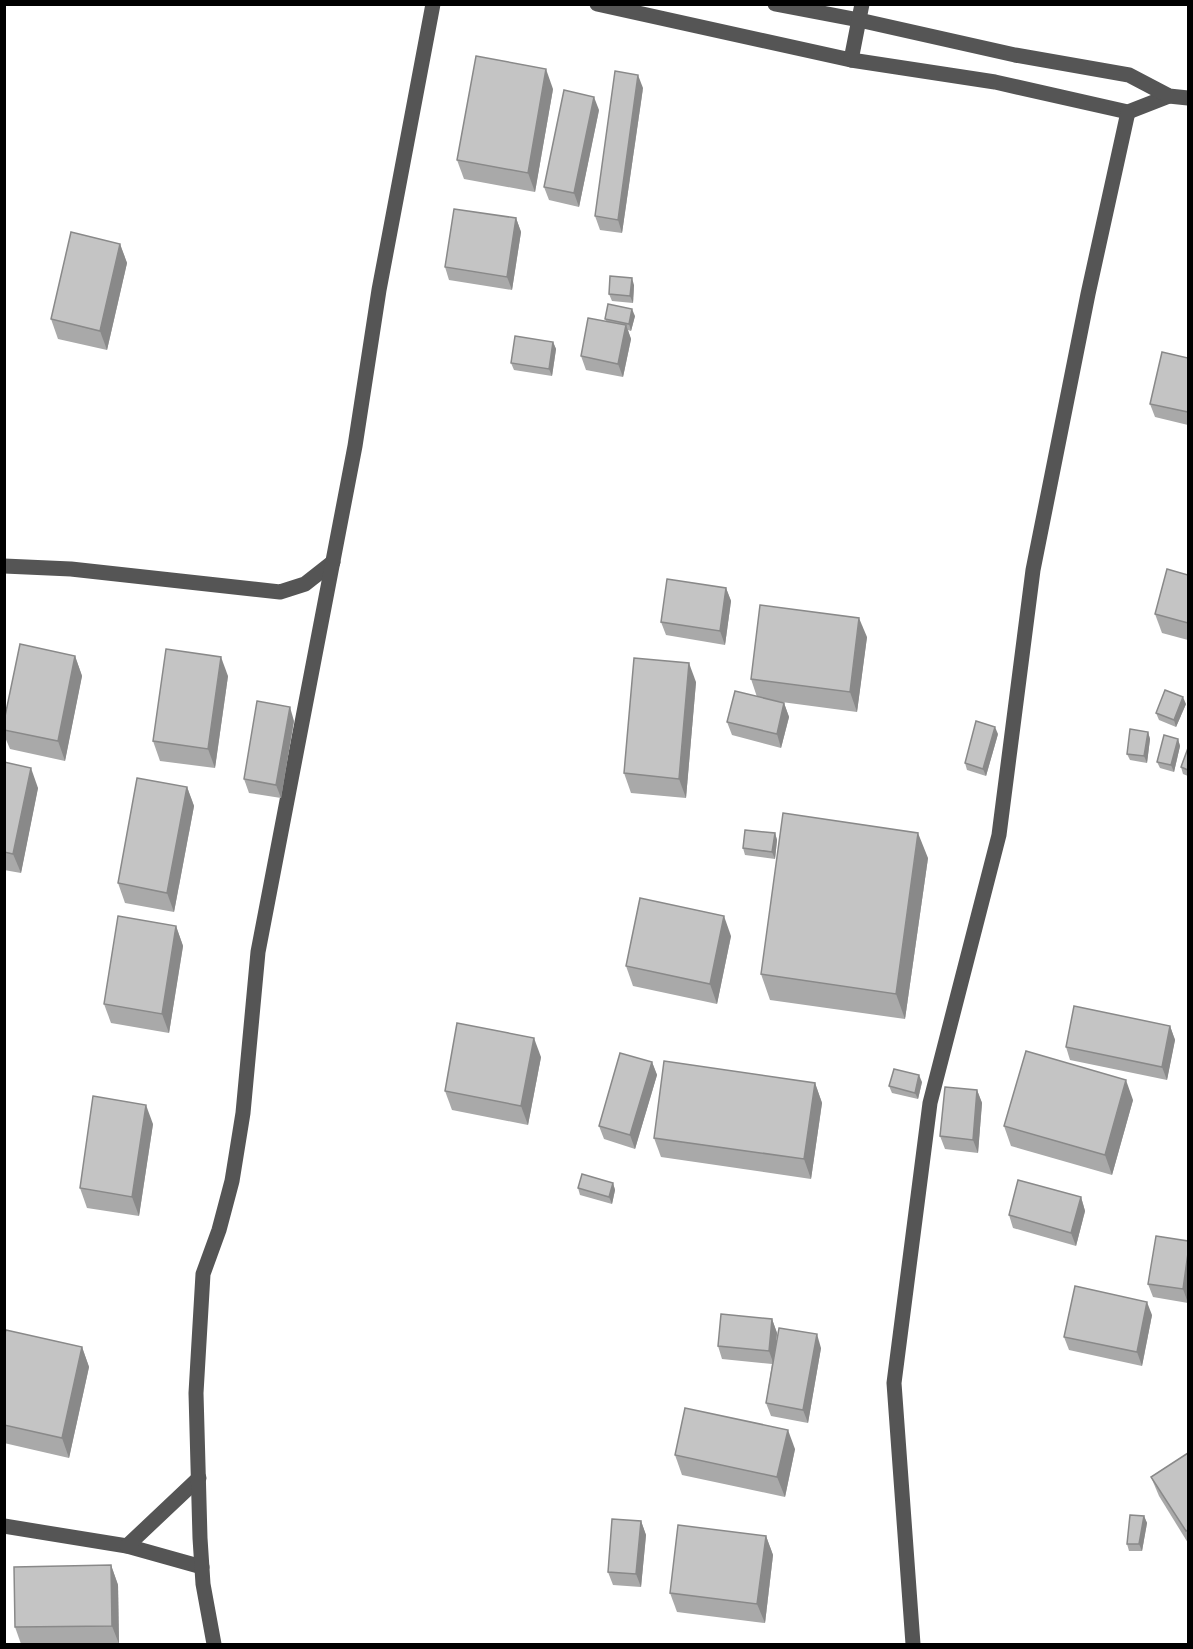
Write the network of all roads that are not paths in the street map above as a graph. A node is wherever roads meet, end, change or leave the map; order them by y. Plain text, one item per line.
1 (432, 4) edge
2 (597, 4) edge
3 (775, 4) edge
4 (862, 4) edge
5 (859, 20) junction
6 (851, 60) junction
7 (1169, 96) junction
8 (1188, 98) edge
9 (1128, 112) junction
10 (333, 562) junction
11 (4, 566) edge
12 (199, 1478) junction
13 (4, 1526) edge
14 (128, 1546) junction
15 (201, 1567) junction
16 (214, 1644) edge
17 (913, 1644) edge

1 - 10 street
2 - 6 street
3 - 5 street
4 - 5 street
5 - 6 street
5 - 7 street
6 - 9 street
7 - 8 street
7 - 9 street
9 - 17 street
10 - 11 street
10 - 12 street
12 - 14 street
12 - 15 street
13 - 14 street
14 - 15 street
15 - 16 street

